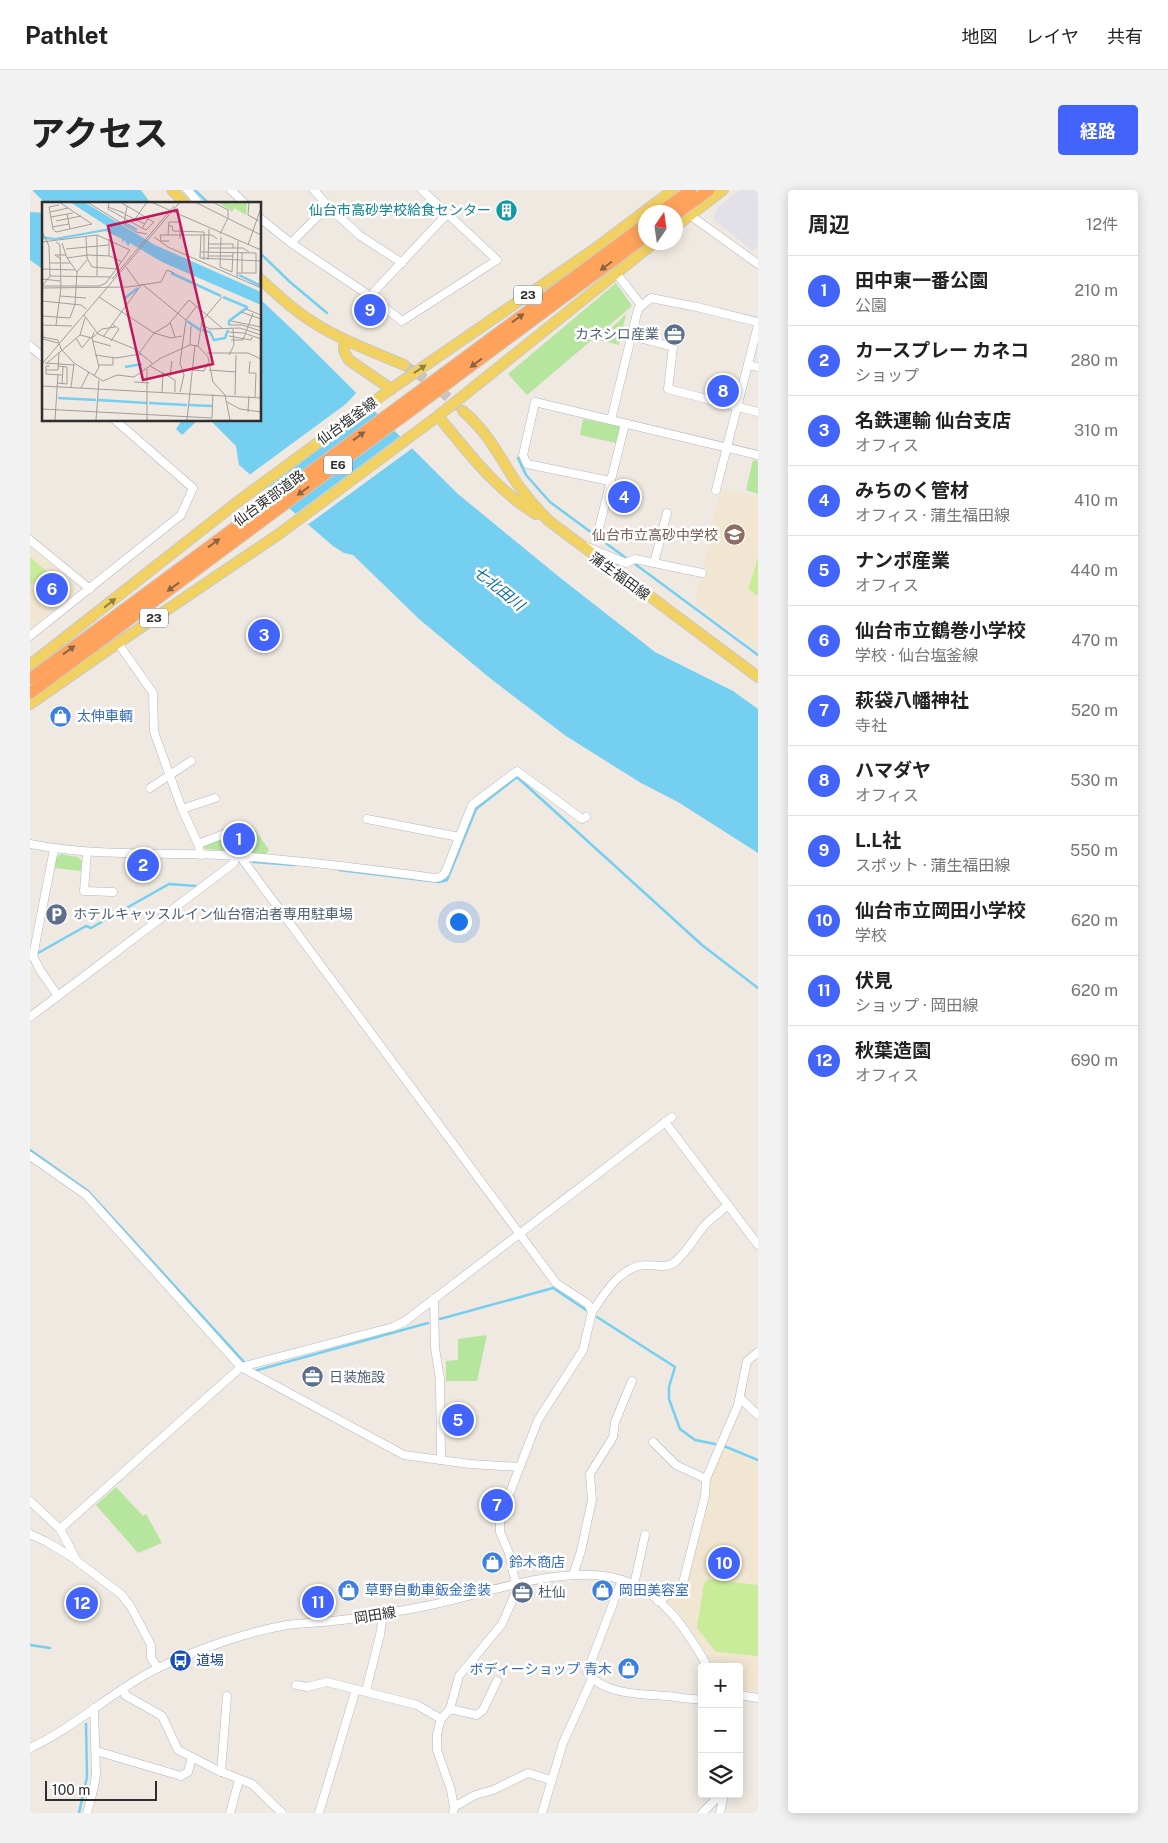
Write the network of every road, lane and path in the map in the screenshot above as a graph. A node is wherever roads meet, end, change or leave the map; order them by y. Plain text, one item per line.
1 (172, 190) edge
2 (188, 190) edge
3 (230, 190) edge
4 (314, 190) edge
5 (422, 190) edge
6 (690, 190) edge
7 (709, 190) edge
8 (722, 190) edge
9 (669, 199) edge
10 (184, 202) edge
11 (197, 202) edge
12 (243, 202) edge
13 (328, 206) junction
14 (448, 213) junction
15 (690, 215) junction
16 (261, 219) edge
17 (683, 220) edge
18 (638, 230) edge
19 (638, 242) edge
20 (291, 243) junction
21 (646, 250) edge
22 (402, 263) junction
23 (758, 264) edge
24 (617, 274) junction
25 (261, 280) edge
26 (370, 296) junction
27 (641, 305) junction
28 (758, 324) edge
29 (632, 336) junction
30 (346, 341) junction
31 (30, 346) edge
32 (42, 356) edge
33 (404, 365) tunnel mouth
34 (748, 365) junction
35 (758, 367) edge
36 (391, 389) junction
37 (737, 407) junction
38 (463, 411) tunnel mouth
39 (758, 412) edge
40 (438, 416) junction
41 (611, 420) junction
42 (116, 421) edge
43 (625, 424) junction
44 (727, 448) junction
45 (758, 455) edge
46 (514, 479) junction
47 (610, 481) junction
48 (500, 485) junction
49 (716, 490) dead end
50 (667, 513) dead end
51 (548, 521) junction
52 (599, 528) dead end
53 (30, 540) edge
54 (578, 545) junction
55 (654, 563) junction
56 (702, 573) dead end
57 (90, 589) junction
58 (30, 636) edge
59 (118, 642) junction
60 (30, 665) edge
61 (758, 677) edge
62 (30, 679) edge
63 (30, 693) edge
64 (30, 704) edge
65 (191, 760) dead end
66 (170, 775) junction
67 (150, 788) dead end
68 (215, 798) dead end
69 (182, 809) junction
70 (586, 817) dead end
71 (367, 819) dead end
72 (240, 828) dead end
73 (459, 836) junction
74 (30, 844) edge
75 (198, 844) junction
76 (54, 849) junction
77 (87, 853) junction
78 (201, 856) junction
79 (238, 856) junction
80 (114, 892) dead end
81 (58, 996) junction
82 (30, 1017) edge
83 (672, 1117) dead end
84 (664, 1122) junction
85 (30, 1156) edge
86 (728, 1205) junction
87 (520, 1232) junction
88 (758, 1245) edge
89 (434, 1299) junction
90 (592, 1312) junction
91 (758, 1352) edge
92 (241, 1367) junction
93 (632, 1381) dead end
94 (740, 1398) junction
95 (758, 1415) edge
96 (653, 1442) dead end
97 (441, 1460) junction
98 (520, 1467) junction
99 (706, 1479) junction
100 (30, 1500) edge
101 (60, 1529) junction
102 (30, 1534) edge
103 (645, 1536) dead end
104 (77, 1560) junction
105 (573, 1575) junction
106 (622, 1580) junction
107 (516, 1585) junction
108 (634, 1585) junction
109 (658, 1600) junction
110 (383, 1614) junction
111 (705, 1663) edge
112 (158, 1668) junction
113 (592, 1679) junction
114 (497, 1681) dead end
115 (296, 1685) dead end
116 (124, 1688) junction
117 (356, 1689) junction
118 (366, 1691) junction
119 (228, 1696) dead end
120 (743, 1696) edge
121 (758, 1698) edge
122 (698, 1700) edge
123 (94, 1708) junction
124 (450, 1709) junction
125 (441, 1720) junction
126 (30, 1748) edge
127 (96, 1751) junction
128 (192, 1757) junction
129 (221, 1772) junction
130 (239, 1780) junction
131 (550, 1780) junction
132 (719, 1798) edge
133 (722, 1798) edge
134 (454, 1810) edge
135 (87, 1813) edge
136 (230, 1813) edge
137 (282, 1813) edge
138 (319, 1813) edge
139 (542, 1813) edge
140 (702, 1813) edge
141 (720, 1813) edge

1 - 10 main road
2 - 11 street
3 - 12 street
4 - 13 street
5 - 14 street
6 - 9 highway, bridge
7 - 9 highway, bridge
8 - 15 main road
9 - 15 street
36 -> 9 main road, 仙台塩釜線 / 23
13 - 20 street
13 - 22 street
14 - 22 street
14 - 26 street
15 - 17 main road
15 - 23 street
16 - 20 street
62 -> 18 highway, 仙台東部道路 / E6, bridge
19 -> 63 highway, 仙台東部道路 / E6, bridge
20 - 26 street
21 - 24 main road, 23
22 - 26 street
24 - 27 street
24 - 40 main road, 23
25 - 30 main road
27 - 28 street
27 - 29 street
28 - 34 street
29 - 37 street
29 - 41 street
30 - 33 main road
30 - 36 main road
31 - 32 street
34 - 35 street
34 - 37 street
60 -> 36 main road, 仙台塩釜線 / 23
37 - 39 street
37 - 44 street
38 - 46 main road, 蒲生福田線
40 - 48 main road
40 - 59 main road, 23
41 - 43 street
41 - 47 street
42 - 57 street
43 - 44 street
43 - 47 street
44 - 45 street
44 - 49 street
46 - 48 main road
46 - 51 main road, 蒲生福田線
47 - 52 street
48 - 51 main road
50 - 55 street
51 - 54 main road, 蒲生福田線
53 - 57 street
54 - 55 street
54 - 61 main road, 蒲生福田線
55 - 56 street
57 - 58 street
59 - 64 main road, 23
59 - 66 street
65 - 66 street
66 - 67 street
66 - 69 street
68 - 69 street
69 - 75 street
70 - 73 street
71 - 73 street
72 - 75 street
73 - 79 street
74 - 76 street
75 - 78 street
76 - 77 street
76 - 81 street
77 - 78 street
77 - 80 street
78 - 79 street
79 - 81 street
79 - 87 street
81 - 82 street
83 - 84 street
84 - 86 street
84 - 87 street
85 - 92 street
86 - 88 street
86 - 90 street
87 - 89 street
87 - 90 street
89 - 92 street
89 - 97 street
90 - 98 street
91 - 94 street
92 - 97 street
92 - 101 street
93 - 105 street
94 - 95 street
94 - 99 street
96 - 99 street
97 - 98 street
98 - 107 street
99 - 109 street
100 - 101 street
101 - 104 street
102 - 104 street
103 - 108 street
104 - 112 street
105 - 106 street, 岡田線
105 - 107 street, 岡田線
106 - 108 street, 岡田線
106 - 113 street
107 - 110 street, 岡田線
107 - 124 street
108 - 109 street, 岡田線
109 - 111 street, 岡田線
110 - 112 street, 岡田線
110 - 118 street
112 - 116 street, 岡田線
113 - 122 street
113 - 131 street
114 - 124 street
115 - 117 street
116 - 123 street, 岡田線
116 - 128 street
117 - 118 street
117 - 138 street
118 - 125 street
119 - 129 street
120 - 121 street
123 - 126 street, 岡田線
123 - 127 street
124 - 125 street
125 - 134 street
127 - 128 street
127 - 135 street
128 - 129 street
129 - 130 street
130 - 136 street
130 - 137 street
131 - 134 street
131 - 139 street
132 - 140 street
133 - 141 street

